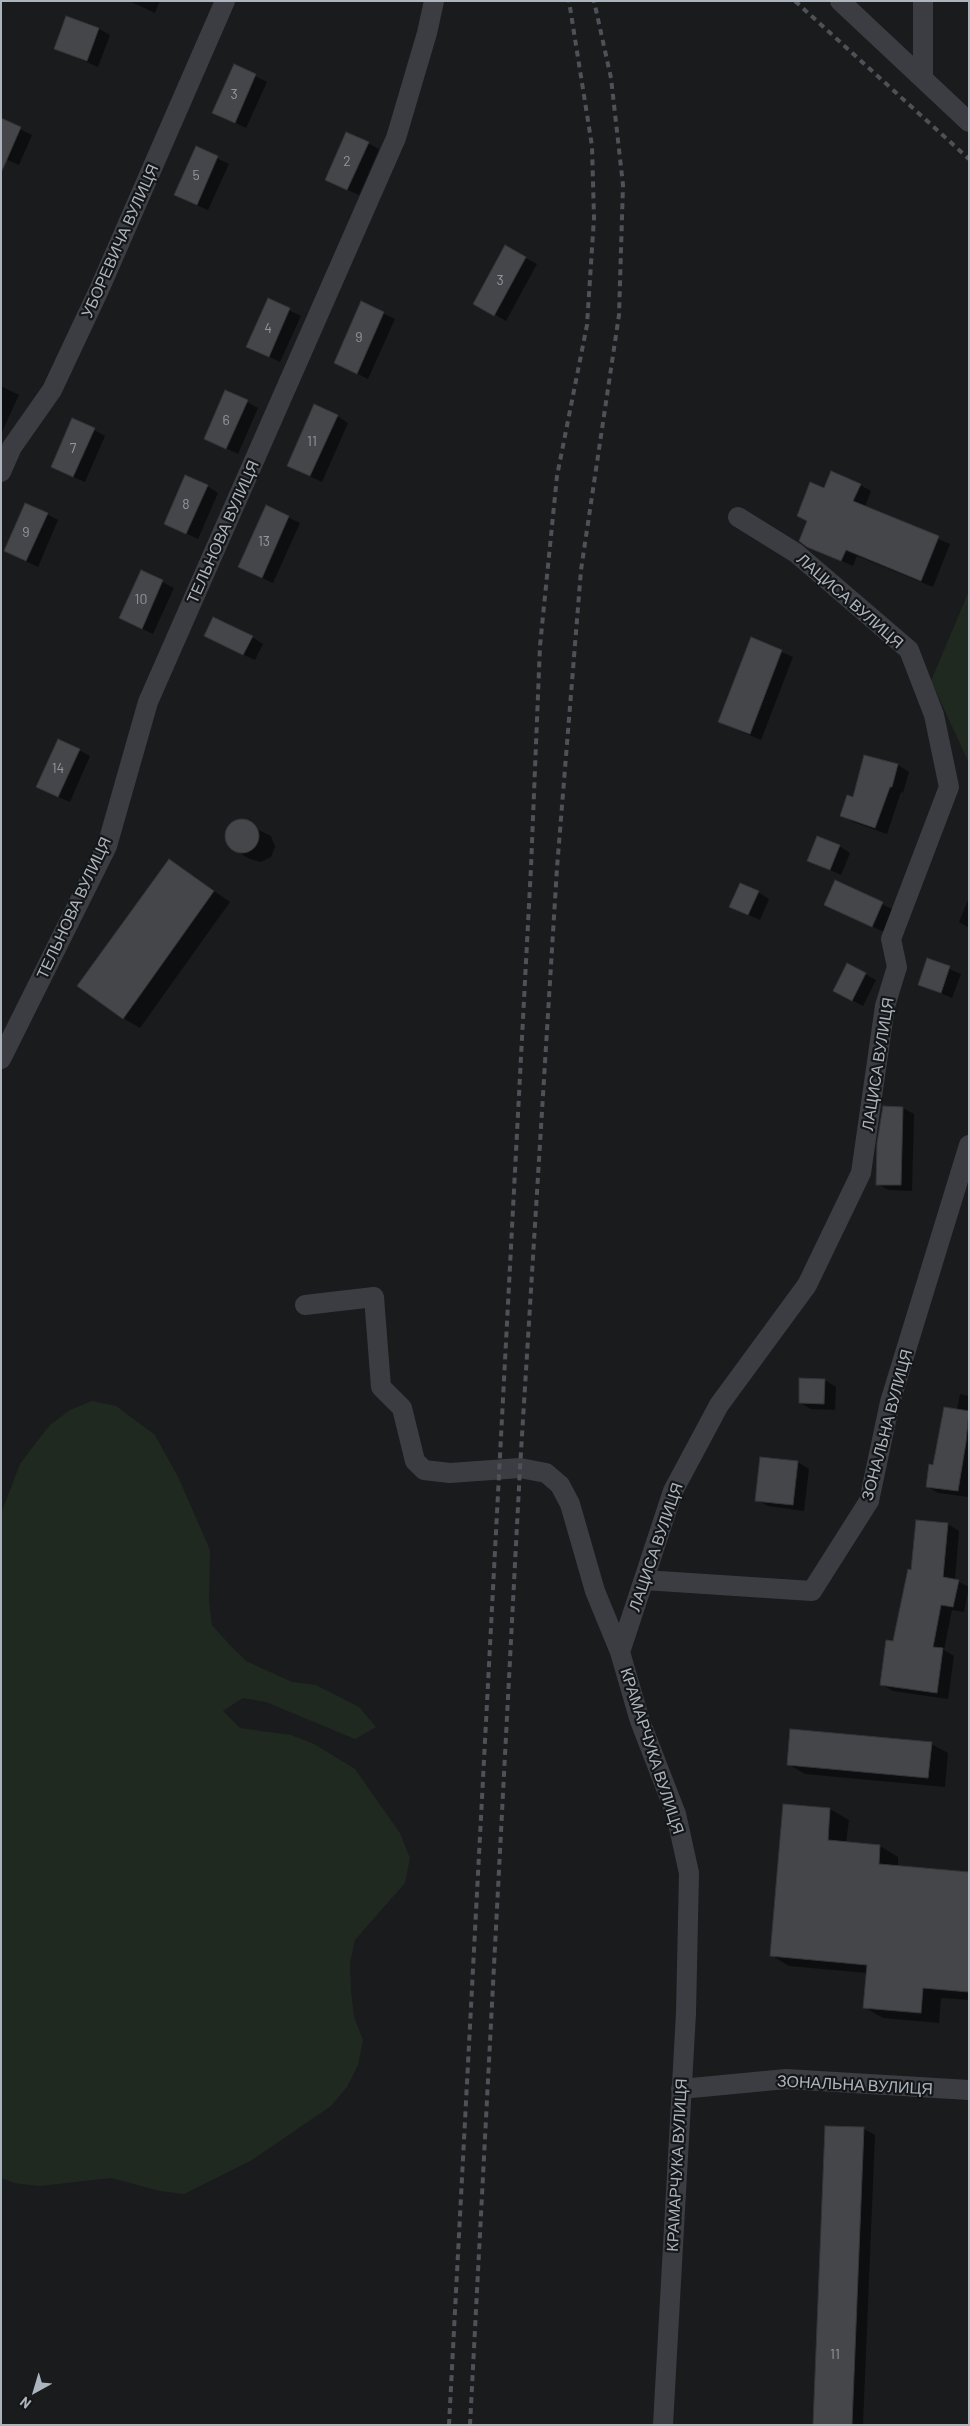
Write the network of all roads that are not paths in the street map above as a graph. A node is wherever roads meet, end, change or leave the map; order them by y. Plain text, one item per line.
1 (225, 1) edge
2 (434, 1) edge
3 (840, 1) edge
4 (923, 1) edge
5 (923, 78) junction
6 (969, 122) edge
7 (1, 472) edge
8 (738, 517) dead end
9 (1, 1059) edge
10 (969, 1145) edge
11 (305, 1305) dead end
12 (644, 1580) junction
13 (620, 1652) junction
14 (681, 2089) junction
15 (969, 2090) edge
16 (663, 2425) edge

1 - 7 street, УБОРЕВИЧА ВУЛИЦЯ
2 - 9 street, ТЕЛЬНОВА ВУЛИЦЯ
3 - 5 street
4 - 5 street
5 - 6 street
8 - 12 street, ЛАЦИСА ВУЛИЦЯ
10 - 12 street, ЗОНАЛЬНА ВУЛИЦЯ
11 - 13 street, КРАМАРЧУКА ВУЛИЦЯ
12 - 13 street, ЛАЦИСА ВУЛИЦЯ
13 - 14 street, КРАМАРЧУКА ВУЛИЦЯ
14 - 15 street, ЗОНАЛЬНА ВУЛИЦЯ
14 - 16 street, КРАМАРЧУКА ВУЛИЦЯ

